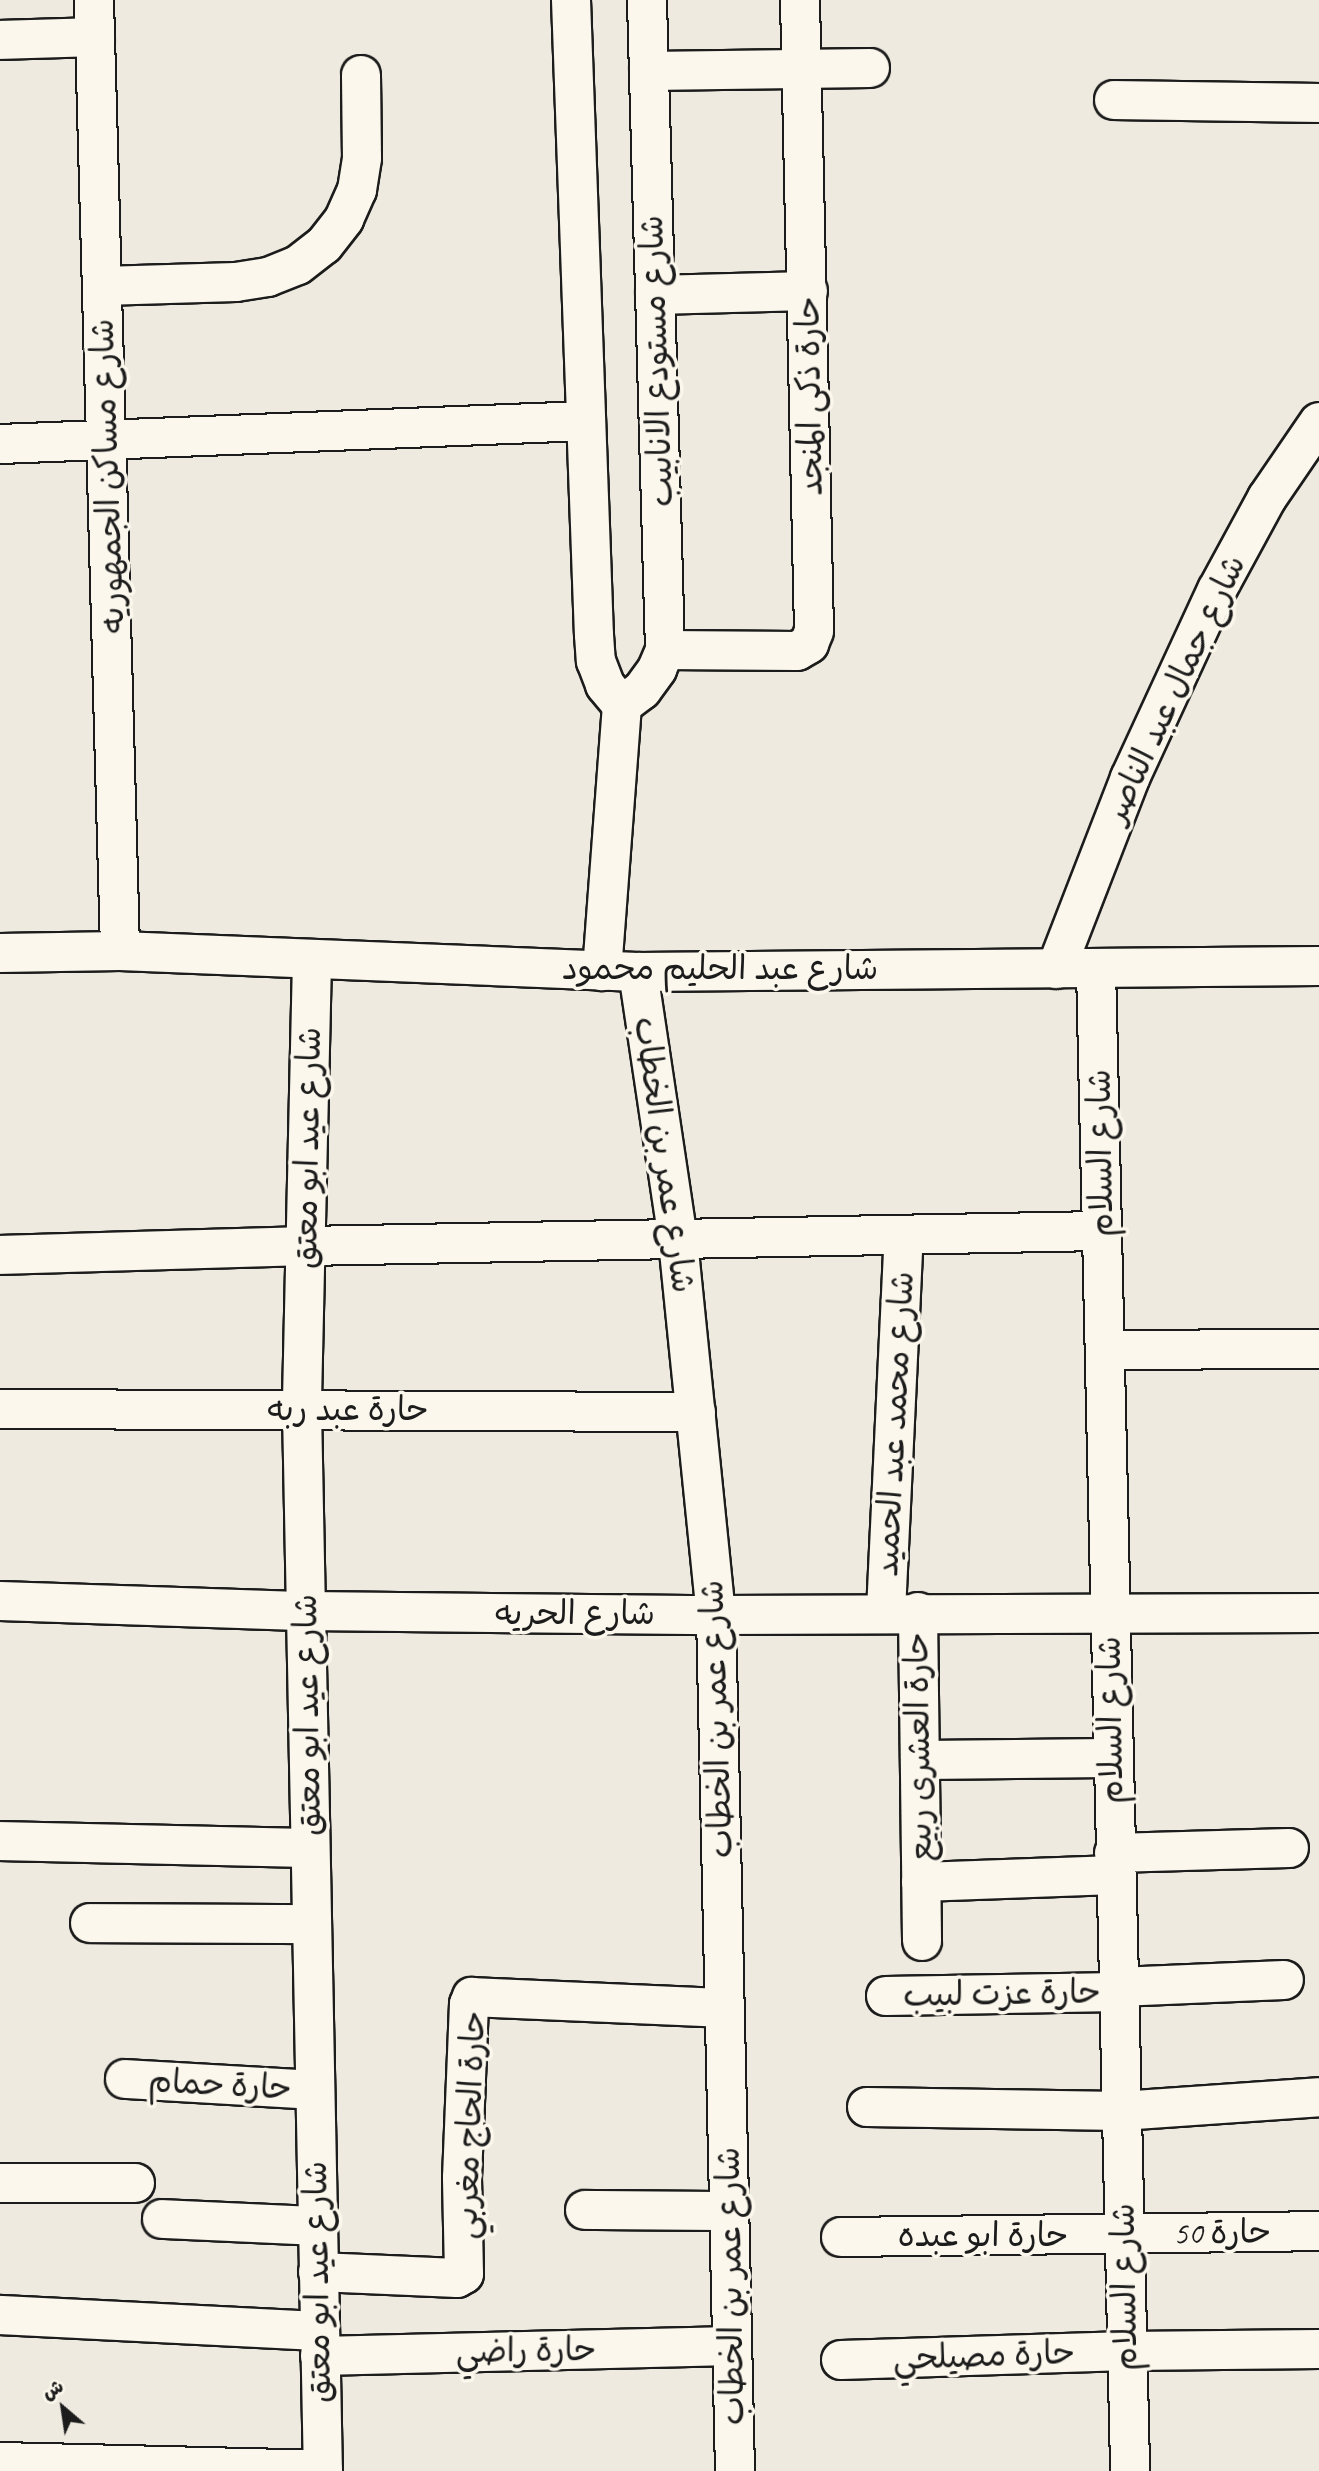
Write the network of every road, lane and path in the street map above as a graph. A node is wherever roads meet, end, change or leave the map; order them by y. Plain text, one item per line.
1 (571, 0) edge
2 (647, 0) edge
3 (800, 0) edge
4 (95, 18) edge
5 (0, 40) edge
6 (870, 68) dead end
7 (802, 69) junction
8 (649, 71) junction
9 (361, 75) dead end
10 (1114, 100) dead end
11 (1319, 103) edge
12 (102, 286) junction
13 (808, 291) junction
14 (654, 295) junction
15 (586, 421) junction
16 (1319, 422) edge
17 (107, 439) junction
18 (0, 444) edge
19 (664, 650) junction
20 (622, 705) junction
21 (120, 951) junction
22 (0, 953) edge
23 (312, 960) junction
24 (1319, 966) edge
25 (1096, 968) junction
26 (1056, 969) junction
27 (620, 971) junction
28 (1102, 1231) junction
29 (904, 1236) junction
30 (678, 1241) junction
31 (305, 1246) junction
32 (0, 1255) edge
33 (1319, 1349) edge
34 (1105, 1350) junction
35 (0, 1409) edge
36 (302, 1410) junction
37 (696, 1412) junction
38 (0, 1601) edge
39 (307, 1611) junction
40 (902, 1612) junction
41 (1108, 1612) junction
42 (1319, 1613) edge
43 (716, 1615) junction
44 (1112, 1758) junction
45 (920, 1760) junction
46 (0, 1841) edge
47 (310, 1848) junction
48 (1306, 1855) edge
49 (1115, 1864) junction
50 (921, 1882) junction
51 (90, 1923) dead end
52 (312, 1924) junction
53 (922, 1941) dead end
54 (1284, 1980) dead end
55 (1118, 1990) junction
56 (886, 1996) dead end
57 (725, 2008) junction
58 (125, 2080) dead end
59 (314, 2090) junction
60 (1319, 2097) edge
61 (867, 2107) dead end
62 (1121, 2110) junction
63 (0, 2183) edge
64 (135, 2183) dead end
65 (585, 2210) dead end
66 (729, 2211) junction
67 (162, 2219) dead end
68 (317, 2226) junction
69 (1319, 2231) edge
70 (1124, 2235) junction
71 (841, 2237) dead end
72 (318, 2272) junction
73 (0, 2315) edge
74 (320, 2344) junction
75 (732, 2346) junction
76 (1319, 2349) edge
77 (1127, 2351) junction
78 (841, 2360) dead end
79 (0, 2462) edge
80 (323, 2471) edge
81 (735, 2471) edge
82 (1130, 2471) edge

1 - 15 street
2 - 8 street, شارع مستودع الانابيب
3 - 7 street, حارة ذكى المنجد
4 - 5 street
4 - 12 street, شارع مساكن الجمهوريه
6 - 7 street
7 - 8 street
7 - 13 street, حارة ذكى المنجد
8 - 14 street, شارع مستودع الانابيب
9 - 12 street
10 - 11 street
12 - 17 street, شارع مساكن الجمهوريه
13 - 14 street
13 - 19 street, حارة ذكى المنجد
14 - 19 street, شارع مستودع الانابيب
15 - 17 street
15 - 20 street
16 - 26 street, شارع جمال عبد الناصر
17 - 18 street
17 - 21 street, شارع مساكن الجمهوريه
19 - 20 street, شارع مستودع الانابيب
20 - 27 street
21 - 22 street, شارع عبد الحليم محمود
21 - 23 street, شارع عبد الحليم محمود
23 - 27 street, شارع عبد الحليم محمود
23 - 31 street, شارع عيد ابو معتق
24 - 25 street, شارع عبد الحليم محمود
25 - 26 street, شارع عبد الحليم محمود
25 - 28 street, شارع السلام
26 - 27 street, شارع عبد الحليم محمود
27 - 30 street, شارع عمر بن الخطاب
28 - 29 street
28 - 34 street, شارع السلام
29 - 30 street
29 - 40 street, شارع محمد عبد الحميد
30 - 31 street
30 - 37 street, شارع عمر بن الخطاب
31 - 32 street
31 - 36 street, شارع عيد ابو معتق
33 - 34 street
34 - 41 street, شارع السلام
35 - 36 street, حارة عبد ربه
36 - 37 street, حارة عبد ربه
36 - 39 street, شارع عيد ابو معتق
37 - 43 street, شارع عمر بن الخطاب
38 - 39 street, شارع الحريه
39 - 43 street, شارع الحريه
39 - 47 street, شارع عيد ابو معتق
40 - 41 street, شارع الحريه
40 - 43 street, شارع الحريه
40 - 45 street, حارة العشرى ربيع
41 - 42 street, شارع الحريه
41 - 44 street, شارع السلام
43 - 57 street, شارع عمر بن الخطاب
44 - 45 street
44 - 49 street, شارع السلام
45 - 50 street, حارة العشرى ربيع
46 - 47 street
47 - 52 street, شارع عيد ابو معتق
48 - 49 street, حارة العشرى ربيع
49 - 50 street, حارة العشرى ربيع
49 - 55 street, شارع السلام
50 - 53 street, حارة العشرى ربيع
51 - 52 street
52 - 59 street, شارع عيد ابو معتق
54 - 55 street, حارة عزت لبيب
55 - 56 street, حارة عزت لبيب
55 - 62 street, شارع السلام
57 - 66 street, شارع عمر بن الخطاب
57 - 72 street, حارة الحاج مغربي
58 - 59 street, حارة حمام
59 - 68 street, شارع عيد ابو معتق
60 - 62 street
61 - 62 street
62 - 70 street, شارع السلام
63 - 64 street
65 - 66 street
66 - 75 street, شارع عمر بن الخطاب
67 - 68 street
68 - 72 street, شارع عيد ابو معتق
69 - 70 street, حارة 50
70 - 71 street, حارة ابو عبده
70 - 77 street, شارع السلام
72 - 74 street, شارع عيد ابو معتق
73 - 74 street, حارة راضي
74 - 75 street, حارة راضي
74 - 80 street, شارع عيد ابو معتق
75 - 81 street, شارع عمر بن الخطاب
76 - 77 street, حارة مصيلحي
77 - 78 street, حارة مصيلحي
77 - 82 street, شارع السلام
79 - 80 street

